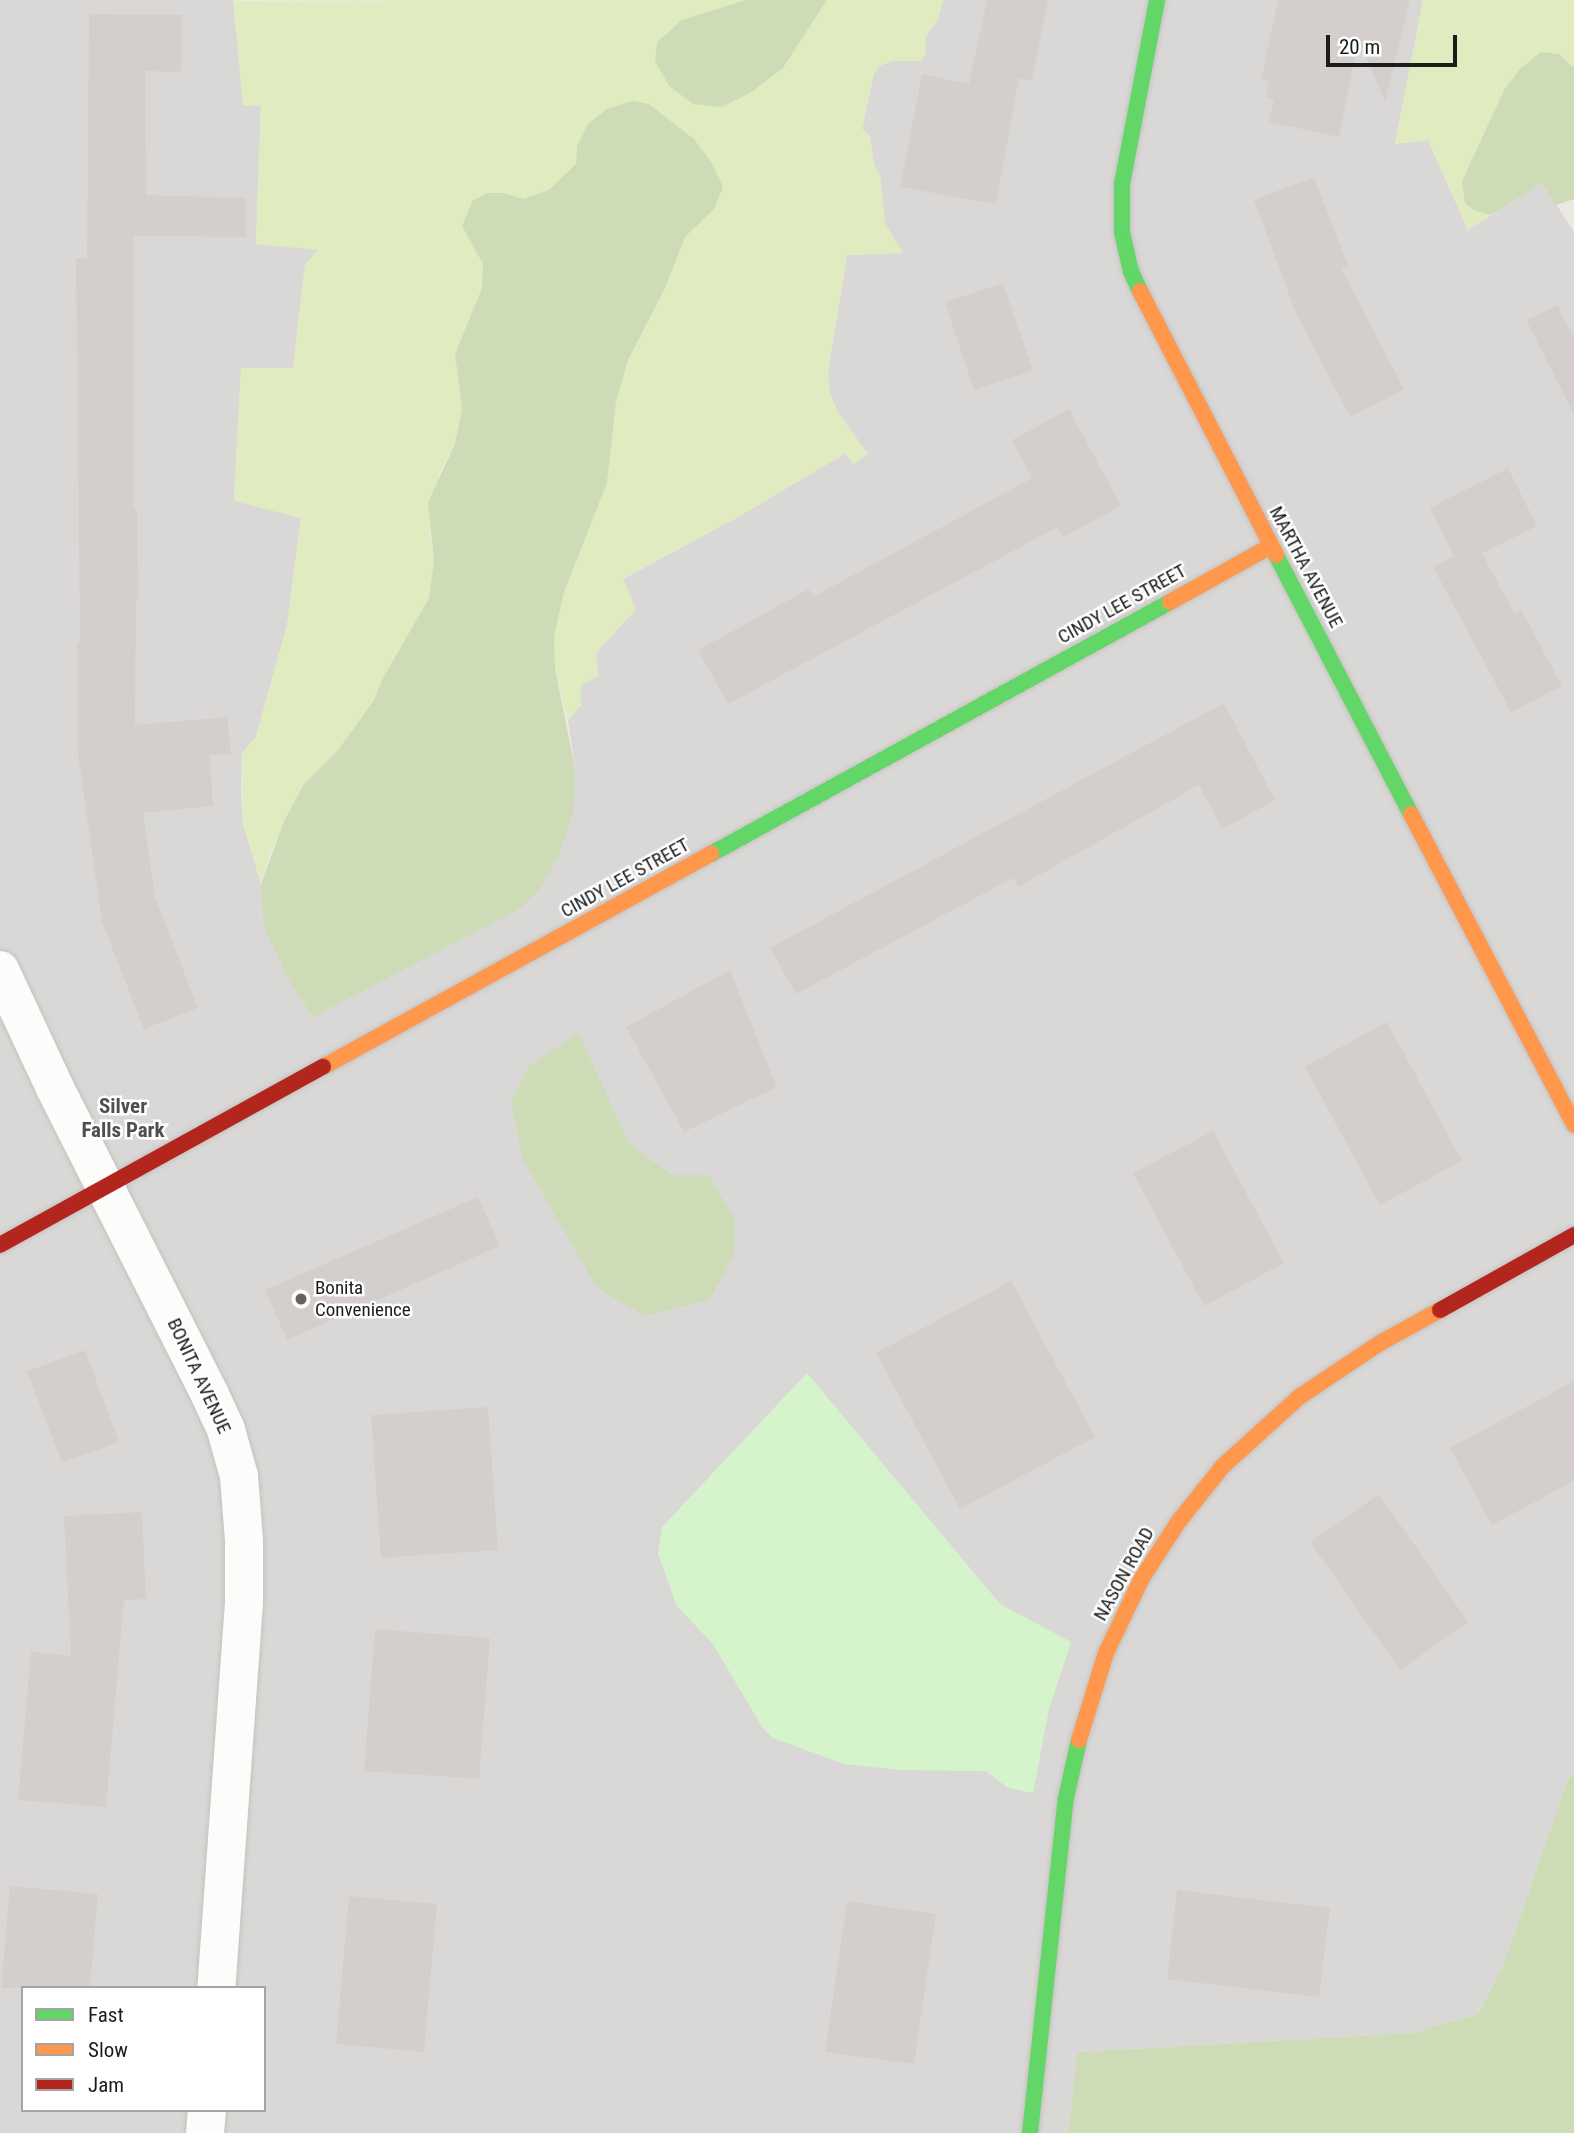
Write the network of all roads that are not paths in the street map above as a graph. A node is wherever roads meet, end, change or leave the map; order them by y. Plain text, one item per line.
1 (1157, 0) edge
2 (1271, 546) junction
3 (0, 970) edge
4 (1574, 1125) edge
5 (105, 1188) junction
6 (1574, 1235) edge
7 (0, 1245) edge
8 (216, 1986) edge
9 (207, 2112) edge
10 (205, 2133) edge
11 (1030, 2133) edge

1 - 2 street, MARTHA AVENUE
2 - 4 street, MARTHA AVENUE
2 - 5 street, CINDY LEE STREET
3 - 5 street, BONITA AVENUE
5 - 7 street, CINDY LEE STREET
5 - 8 street, BONITA AVENUE
6 - 11 street, NASON ROAD
9 - 10 street

